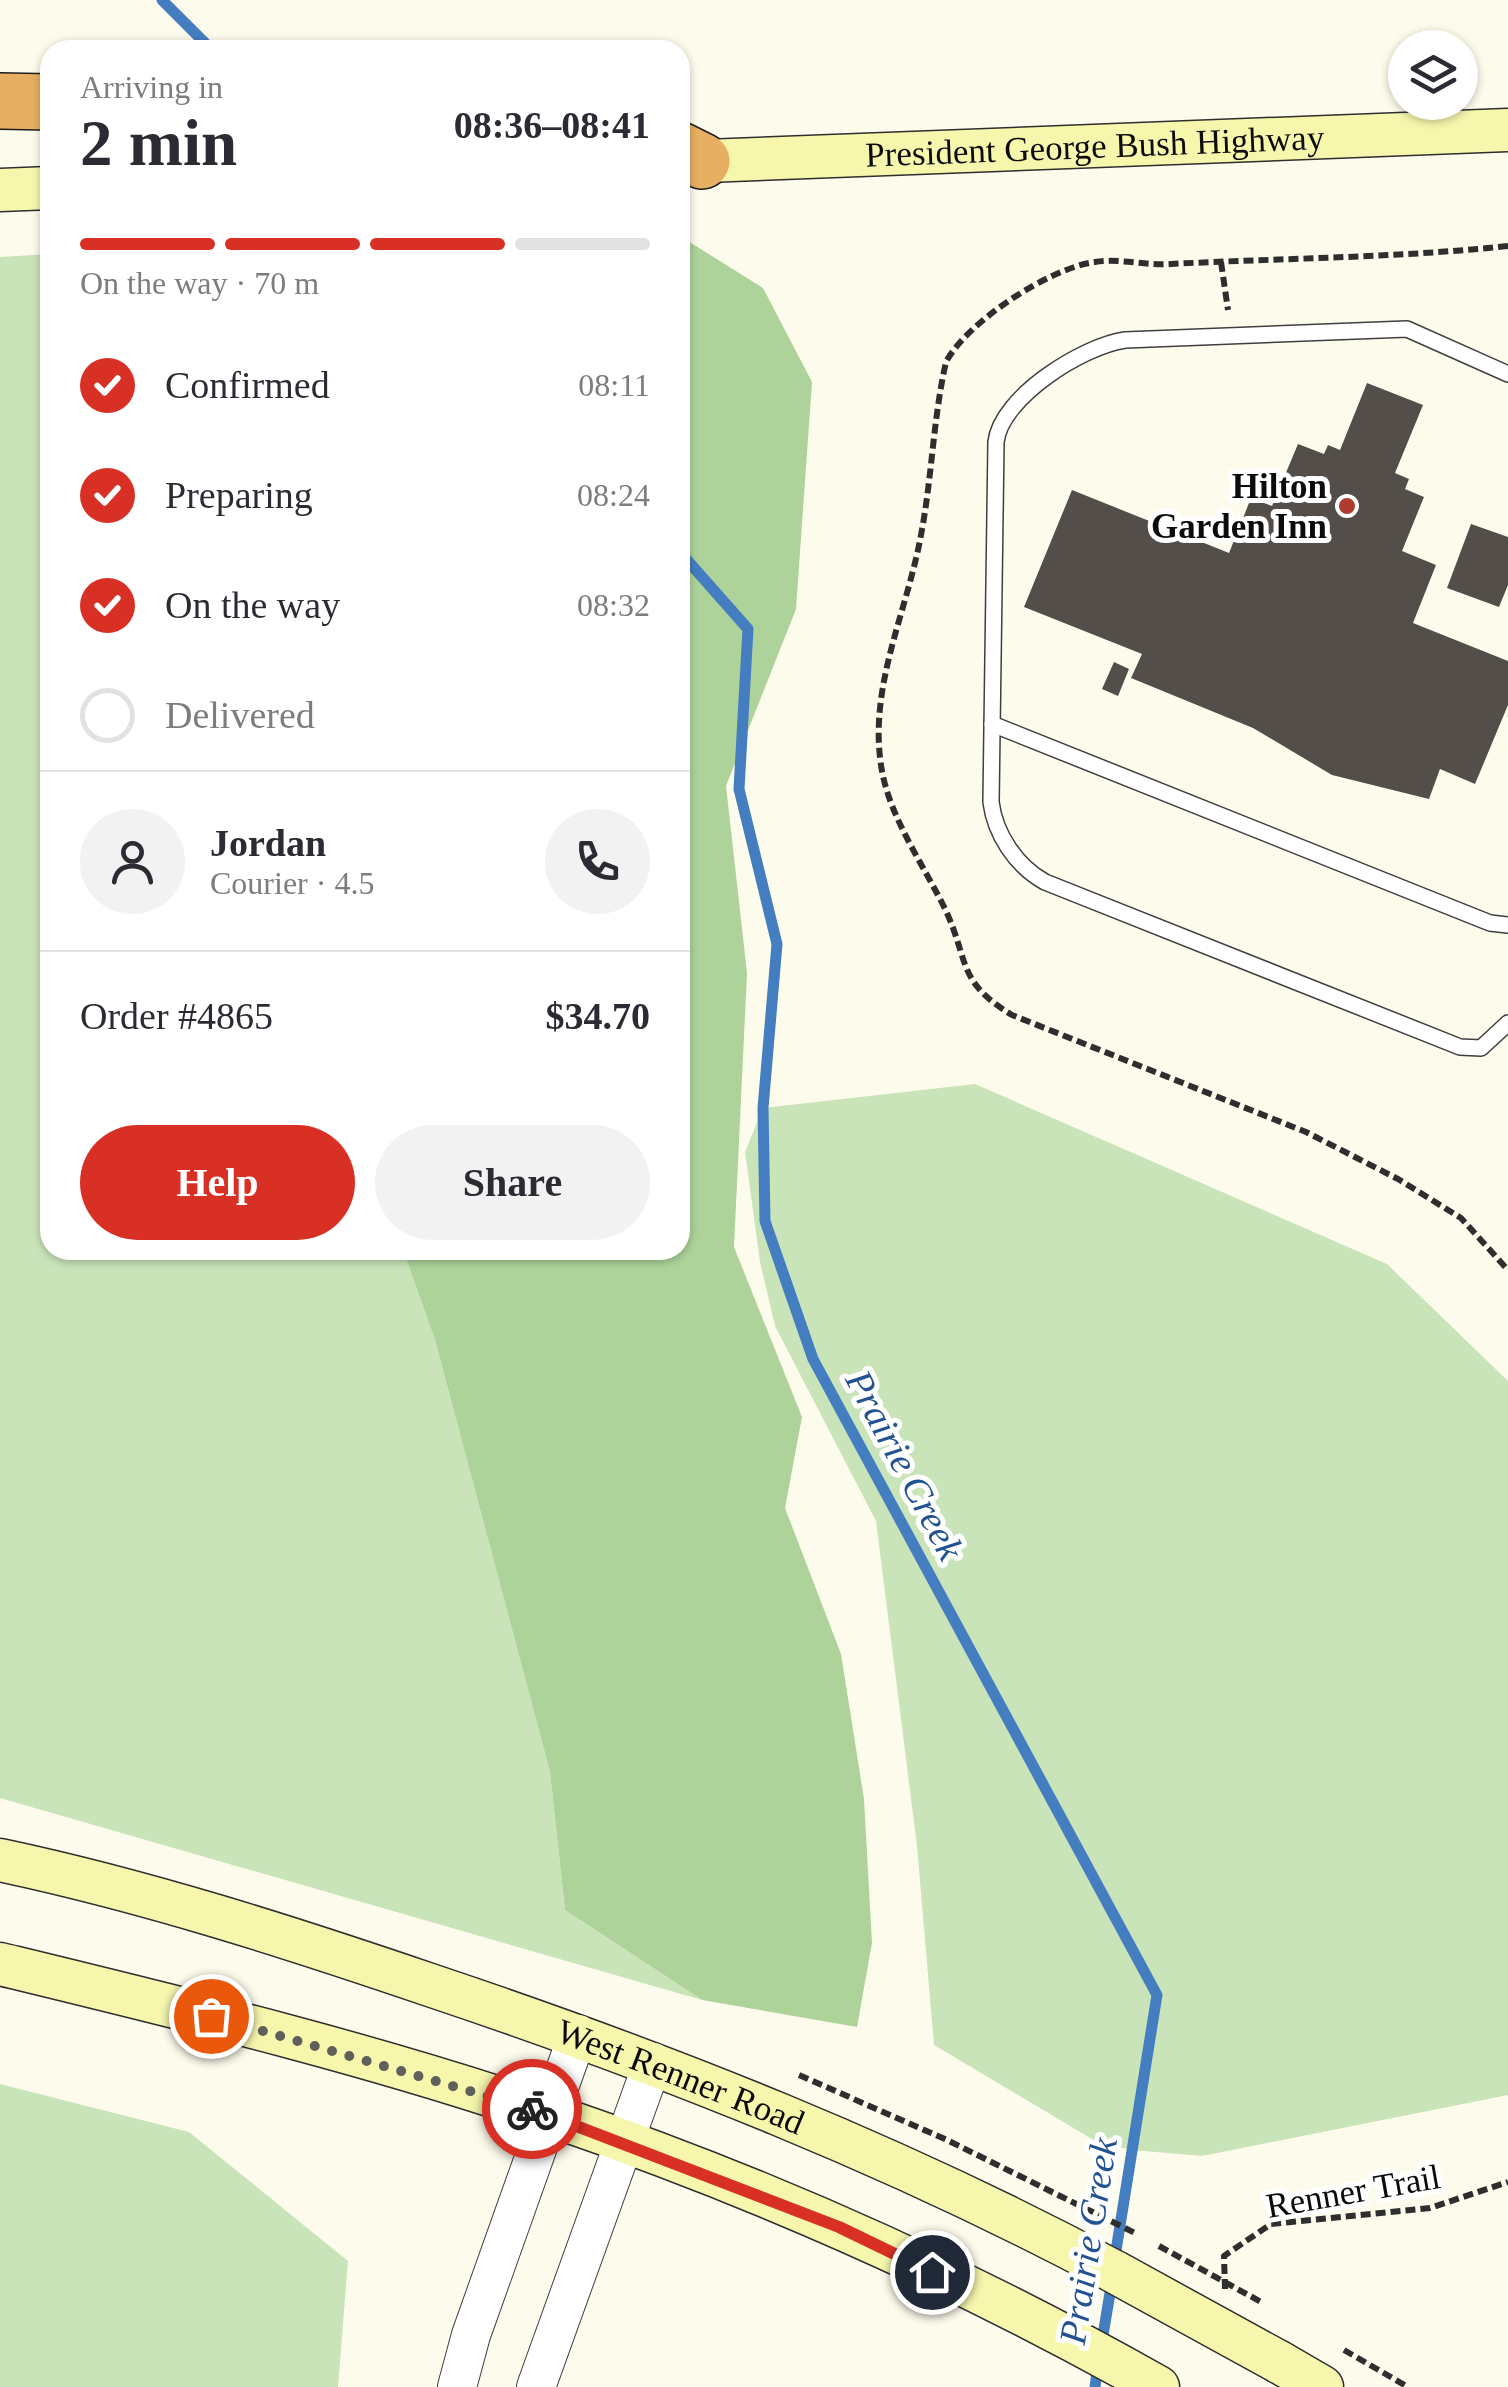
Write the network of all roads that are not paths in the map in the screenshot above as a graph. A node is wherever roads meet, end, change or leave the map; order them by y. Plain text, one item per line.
1 (0, 101) edge
2 (40, 102) edge
3 (1508, 130) edge
4 (690, 158) edge
5 (40, 188) edge
6 (0, 190) edge
7 (1508, 374) edge
8 (992, 724) junction
9 (1508, 925) edge
10 (1508, 1023) edge
11 (0, 1860) edge
12 (0, 1964) edge
13 (578, 2034) junction
14 (653, 2062) junction
15 (549, 2114) junction
16 (624, 2141) junction
17 (457, 2387) edge
18 (536, 2387) edge
19 (1158, 2387) edge
20 (1322, 2387) edge

1 - 2 highway
3 - 4 main road, President George Bush Highway
5 - 6 main road
7 - 8 lane
8 - 9 lane
8 - 10 lane
11 - 13 main road, West Renner Road
12 - 15 main road
13 - 14 main road, West Renner Road
13 - 15 street
14 - 16 street
14 - 20 main road, West Renner Road, bridge
15 - 16 main road
15 - 17 street
16 - 18 street
16 - 19 main road

